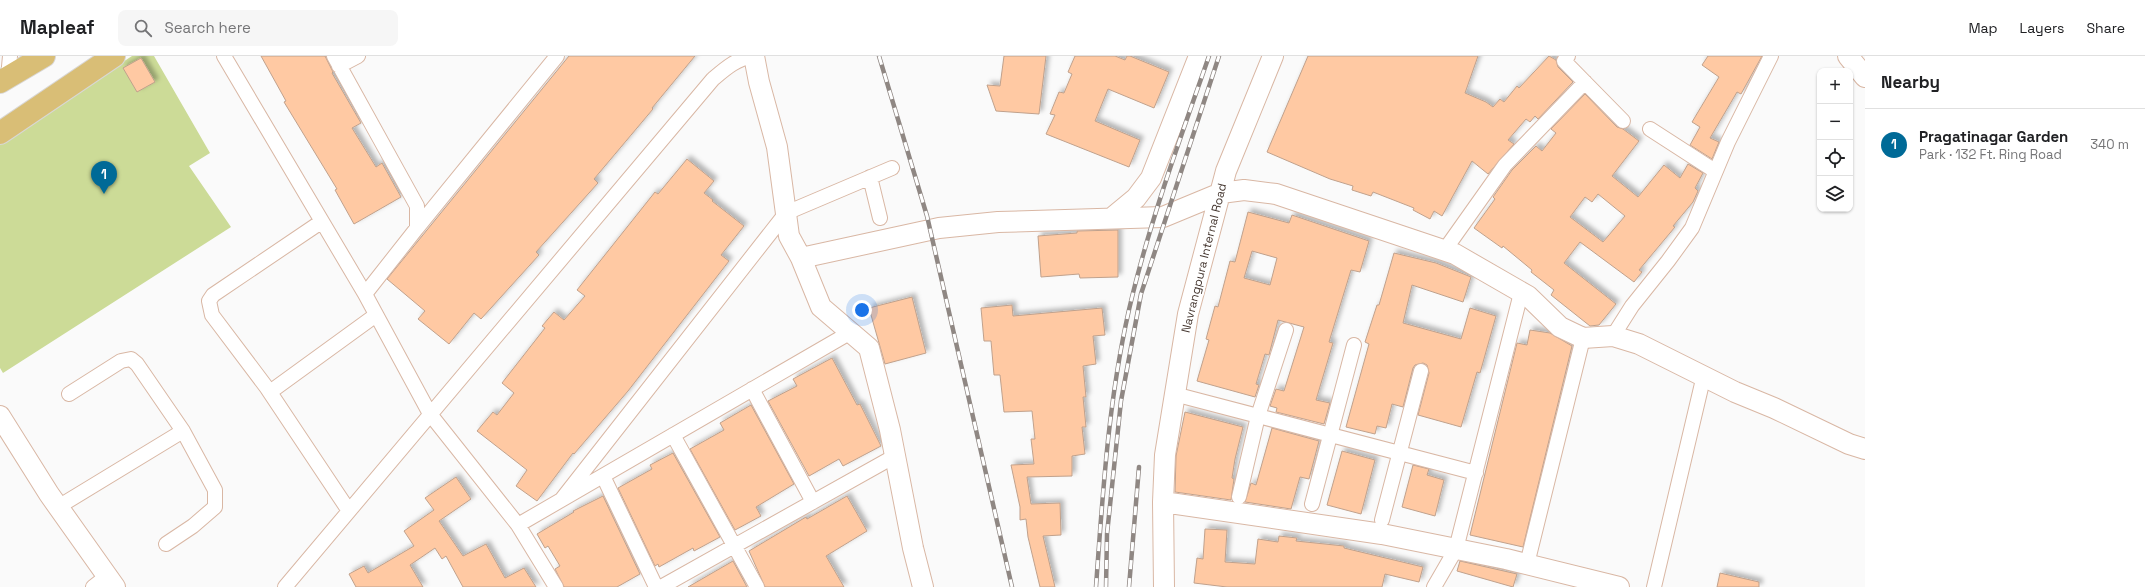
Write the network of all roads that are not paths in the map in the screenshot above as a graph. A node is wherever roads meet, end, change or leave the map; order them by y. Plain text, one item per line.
1 (44, 56) edge
2 (114, 56) edge
3 (224, 56) edge
4 (358, 56) edge
5 (556, 56) edge
6 (753, 56) edge
7 (1199, 56) edge
8 (1273, 56) edge
9 (1568, 56) edge
10 (1771, 56) edge
11 (1848, 56) edge
12 (336, 61) edge
13 (6, 72) edge
14 (1865, 77) edge
15 (1585, 82) junction
16 (1623, 121) dead end
17 (1650, 128) dead end
18 (0, 133) edge
19 (892, 168) dead end
20 (1715, 171) junction
21 (870, 177) junction
22 (1221, 193) junction
23 (786, 213) junction
24 (1114, 217) junction
25 (880, 218) dead end
26 (321, 222) junction
27 (417, 228) junction
28 (1444, 250) junction
29 (801, 258) junction
30 (1521, 293) junction
31 (365, 294) junction
32 (376, 315) junction
33 (1286, 330) dead end
34 (850, 332) junction
35 (1613, 336) junction
36 (1583, 338) junction
37 (1354, 346) dead end
38 (1421, 371) dead end
39 (1704, 375) junction
40 (752, 389) junction
41 (270, 392) junction
42 (69, 394) dead end
43 (1174, 394) junction
44 (430, 414) junction
45 (0, 416) edge
46 (1258, 416) junction
47 (183, 431) junction
48 (673, 435) junction
49 (1331, 436) junction
50 (1865, 449) edge
51 (1398, 453) junction
52 (895, 456) junction
53 (1476, 473) junction
54 (603, 476) junction
55 (1239, 497) dead end
56 (562, 500) junction
57 (813, 502) junction
58 (1163, 502) junction
59 (1312, 504) dead end
60 (58, 507) junction
61 (349, 511) junction
62 (1382, 520) dead end
63 (518, 525) junction
64 (166, 544) dead end
65 (734, 546) junction
66 (1456, 549) junction
67 (1527, 564) junction
68 (105, 583) edge
69 (285, 587) edge
70 (556, 587) edge
71 (656, 587) edge
72 (661, 587) edge
73 (757, 587) edge
74 (923, 587) edge
75 (1164, 587) edge
76 (1434, 587) edge
77 (1619, 587) edge
78 (1654, 587) edge

1 - 13 main road
2 - 18 main road
3 - 26 street
4 - 12 street
5 - 27 street
6 - 23 street
6 - 44 street
7 - 24 street
8 - 22 street, Navrangpura Internal Road
9 - 15 street
10 - 20 street
11 - 14 street
12 - 27 street
15 - 16 street
15 - 28 street
17 - 20 street
19 - 21 street
20 - 35 street
21 - 23 street
21 - 25 street
22 - 24 street
22 - 28 street
22 - 43 street, Navrangpura Internal Road
23 - 29 street
23 - 56 street
24 - 29 street
26 - 31 street
26 - 41 street
27 - 31 street
28 - 30 street
29 - 34 street
30 - 36 street
30 - 53 street
31 - 32 street
32 - 41 street
32 - 44 street
33 - 46 street
34 - 40 street
34 - 52 street
35 - 36 street
35 - 39 street
36 - 67 street
37 - 49 street
38 - 51 street
39 - 50 street
39 - 78 street
40 - 48 street
40 - 57 street
41 - 61 street
42 - 47 street
43 - 46 street
43 - 58 street, Navrangpura Internal Road
44 - 61 street
44 - 63 street
45 - 60 street
46 - 49 street
46 - 55 street
47 - 60 street
47 - 64 street
48 - 54 street
48 - 65 street
49 - 51 street
49 - 59 street
51 - 53 street
51 - 62 street
52 - 57 street
52 - 74 street
53 - 66 street
54 - 56 street
54 - 71 street
56 - 63 street
57 - 65 street
58 - 66 street
58 - 75 street, Navrangpura Internal Road
60 - 68 street
61 - 69 street
63 - 70 street
65 - 72 street
65 - 73 street
66 - 67 street
66 - 76 street
67 - 77 street

